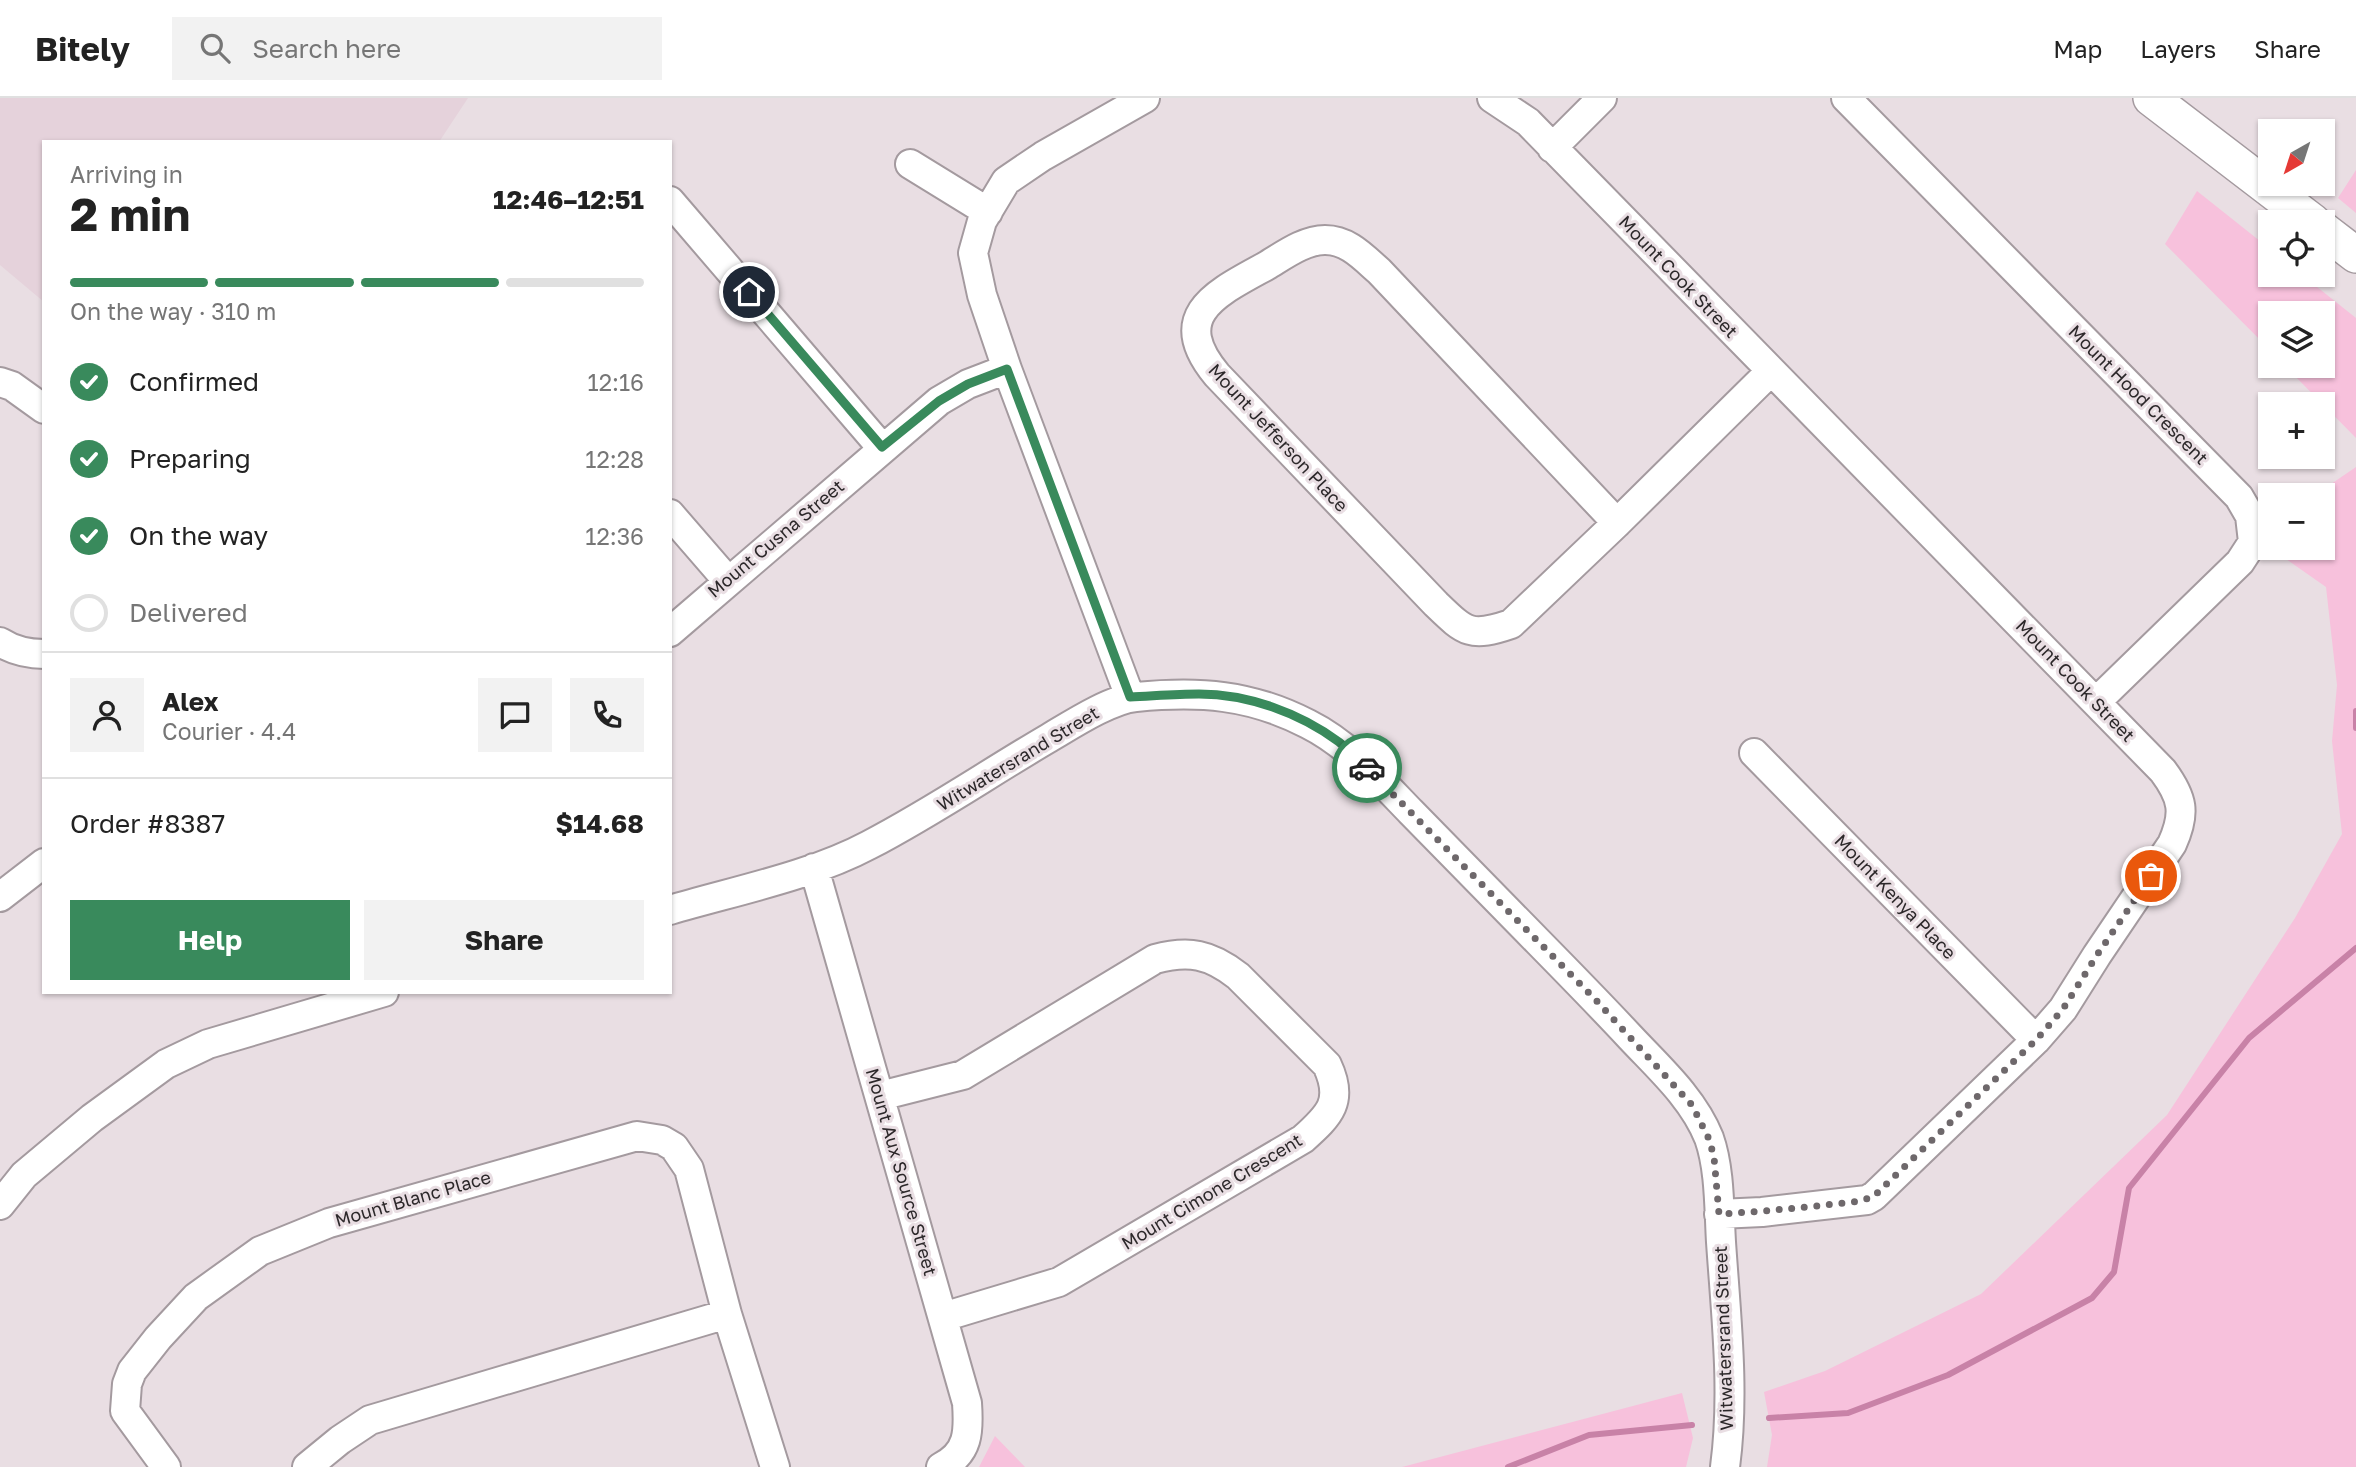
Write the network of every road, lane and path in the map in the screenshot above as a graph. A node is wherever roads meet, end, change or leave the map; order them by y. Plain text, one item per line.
1 (1145, 98) edge
2 (1492, 98) edge
3 (1602, 98) edge
4 (1846, 98) edge
5 (2151, 98) edge
6 (2164, 98) edge
7 (2214, 146) junction
8 (1552, 148) junction
9 (910, 164) dead end
10 (672, 203) edge
11 (2298, 210) edge
12 (988, 212) junction
13 (2335, 239) edge
14 (2356, 255) edge
15 (1007, 369) junction
16 (1770, 372) junction
17 (0, 382) edge
18 (42, 408) edge
19 (882, 447) junction
20 (672, 516) edge
21 (1617, 523) junction
22 (728, 581) junction
23 (672, 630) edge
24 (0, 642) edge
25 (42, 654) edge
26 (1130, 697) junction
27 (2096, 702) junction
28 (1754, 753) dead end
29 (42, 865) edge
30 (814, 868) junction
31 (0, 897) edge
32 (672, 909) edge
33 (377, 994) edge
34 (2036, 1040) junction
35 (880, 1096) junction
36 (0, 1205) edge
37 (1719, 1214) junction
38 (727, 1314) junction
39 (943, 1317) junction
40 (166, 1467) edge
41 (307, 1467) edge
42 (775, 1467) edge
43 (941, 1467) edge
44 (1725, 1467) edge

1 - 12 street
2 - 8 street, Mount Cook Street
3 - 8 street
4 - 27 street, Mount Hood Crescent
5 - 7 main road
6 - 7 main road
7 - 11 main road
8 - 16 street, Mount Cook Street
9 - 12 street
10 - 19 street
12 - 15 street
13 - 14 main road
15 - 19 street, Mount Cusna Street
15 - 26 street
16 - 21 street, Mount Jefferson Place
16 - 27 street, Mount Cook Street
17 - 18 street
19 - 22 street, Mount Cusna Street
20 - 22 street
21 - 21 street, Mount Jefferson Place
22 - 23 street, Mount Cusna Street
24 - 25 street
26 - 30 street, Witwatersrand Street
26 - 37 street, Witwatersrand Street
27 - 34 street, Mount Cook Street
28 - 34 street, Mount Kenya Place
29 - 31 street
30 - 32 street, Witwatersrand Street
30 - 35 street, Mount Aux Source Street
33 - 36 street
34 - 37 street, Mount Cook Street
35 - 39 street, Mount Aux Source Street
35 - 39 street, Mount Cimone Crescent
37 - 44 street, Witwatersrand Street
38 - 40 street, Mount Blanc Place
38 - 41 street
38 - 42 street, Mount Blanc Place
39 - 43 street, Mount Aux Source Street

